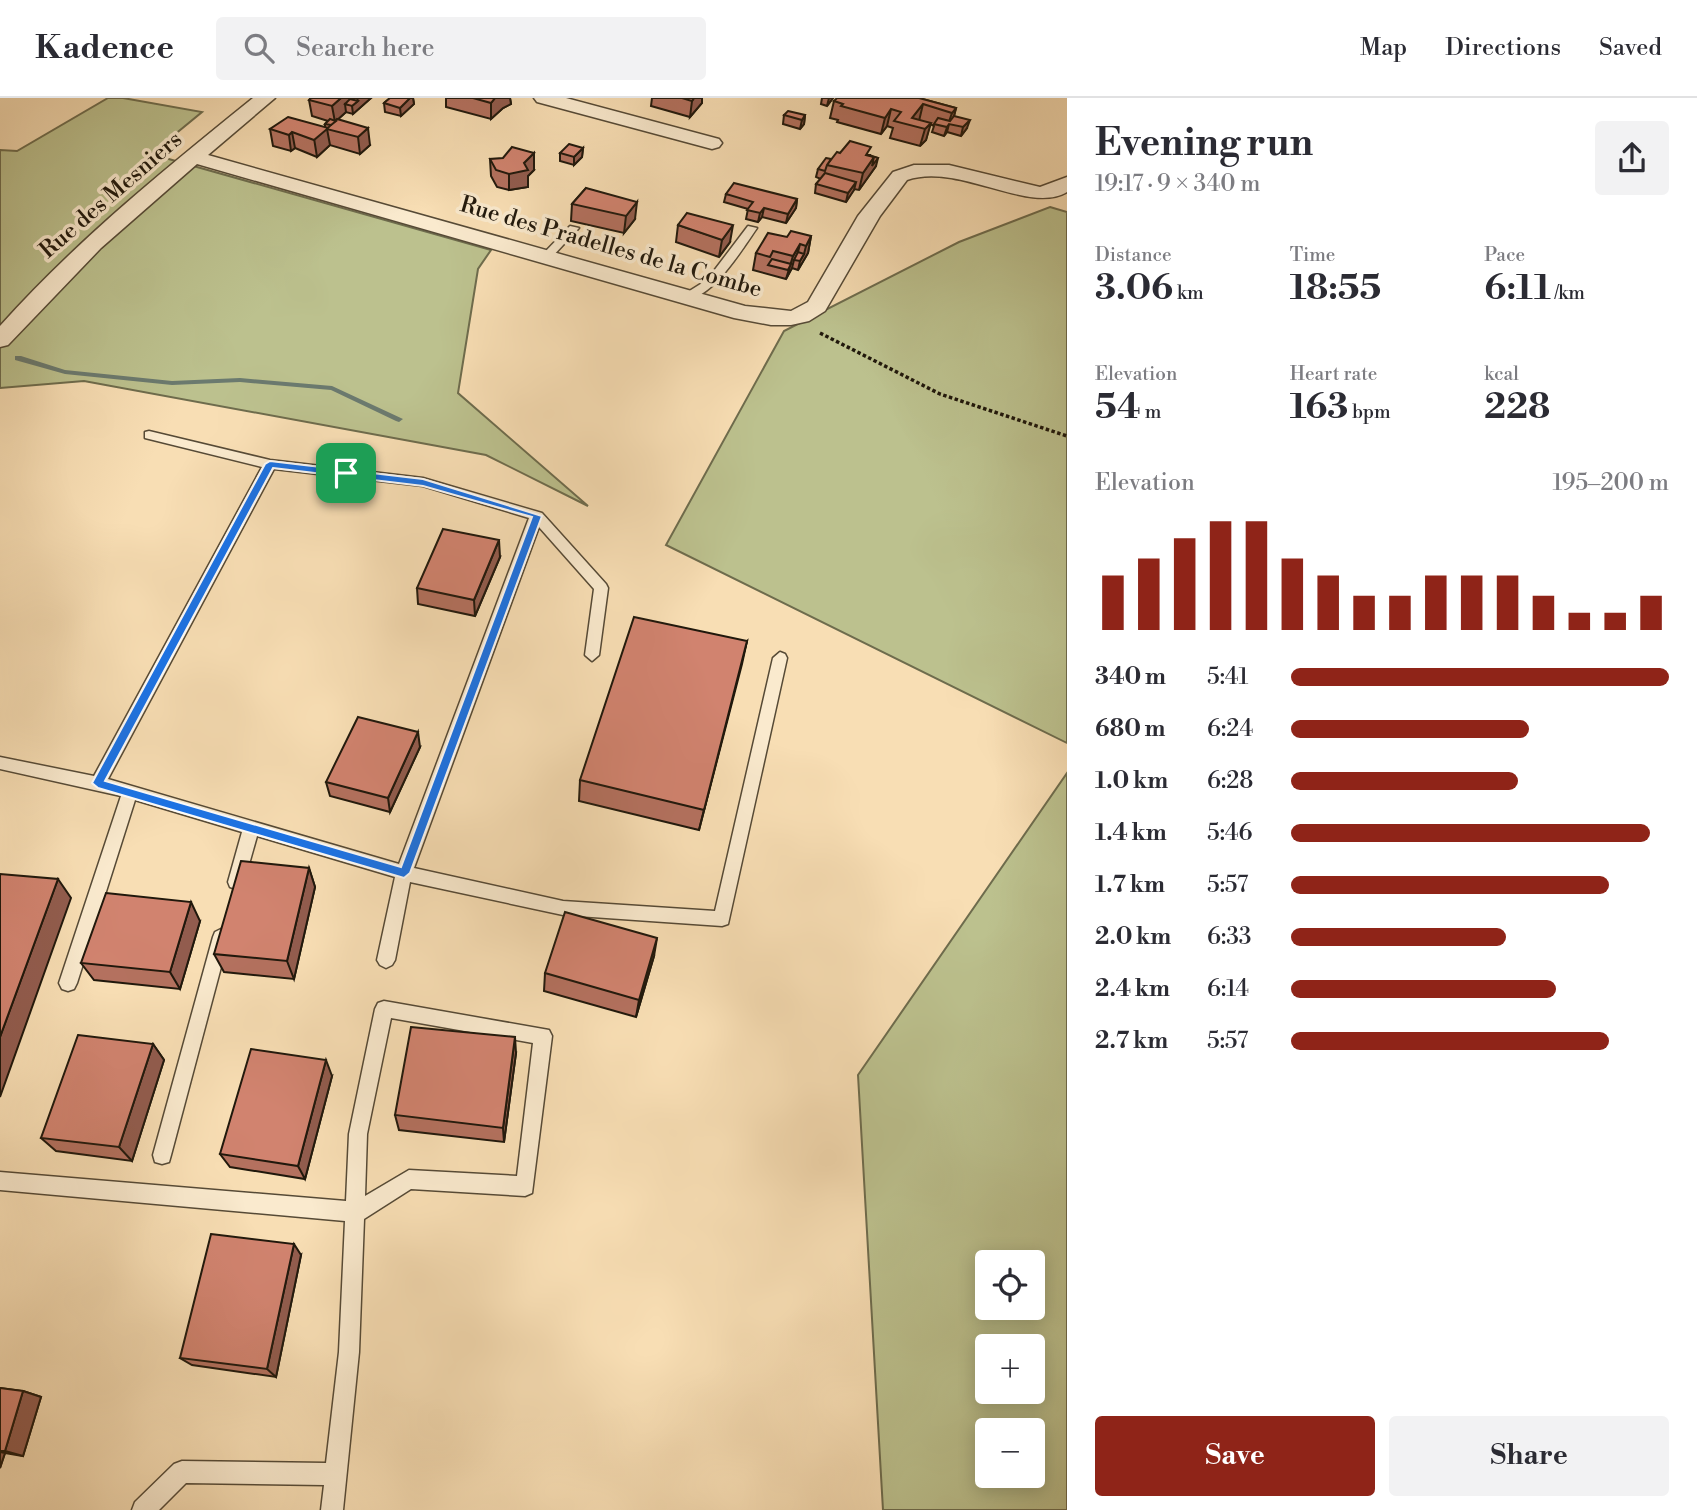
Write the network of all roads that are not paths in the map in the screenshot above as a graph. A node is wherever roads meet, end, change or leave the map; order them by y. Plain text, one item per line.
1 (265, 98) edge
2 (544, 98) edge
3 (712, 143) dead end
4 (194, 158) junction
5 (1067, 183) edge
6 (574, 228) dead end
7 (752, 228) dead end
8 (546, 257) junction
9 (687, 298) junction
10 (0, 340) edge
11 (149, 435) dead end
12 (270, 464) junction
13 (537, 516) junction
14 (592, 656) dead end
15 (780, 657) dead end
16 (0, 763) edge
17 (98, 783) junction
18 (130, 792) junction
19 (251, 828) junction
20 (404, 873) junction
21 (233, 893) edge
22 (226, 919) edge
23 (386, 960) dead end
24 (68, 983) dead end
25 (162, 1154) dead end
26 (0, 1181) edge
27 (357, 1212) junction
28 (335, 1474) junction
29 (144, 1510) edge
30 (332, 1510) edge

1 - 4 street, Rue des Mesniers
2 - 3 street
4 - 8 street, Rue des Pradelles de la Combe
4 - 10 street, Rue des Mesniers
5 - 9 street, Rue des Pradelles de la Combe
6 - 8 lane
7 - 9 lane
8 - 9 street, Rue des Pradelles de la Combe
11 - 12 lane
12 - 13 lane
12 - 17 lane
13 - 14 lane
13 - 20 lane
15 - 20 lane
16 - 17 lane
17 - 18 lane
18 - 19 lane
18 - 24 lane
19 - 20 lane
19 - 21 lane
20 - 23 lane
22 - 25 lane
26 - 27 lane
27 - 27 lane
27 - 28 lane
28 - 29 lane
28 - 30 lane

